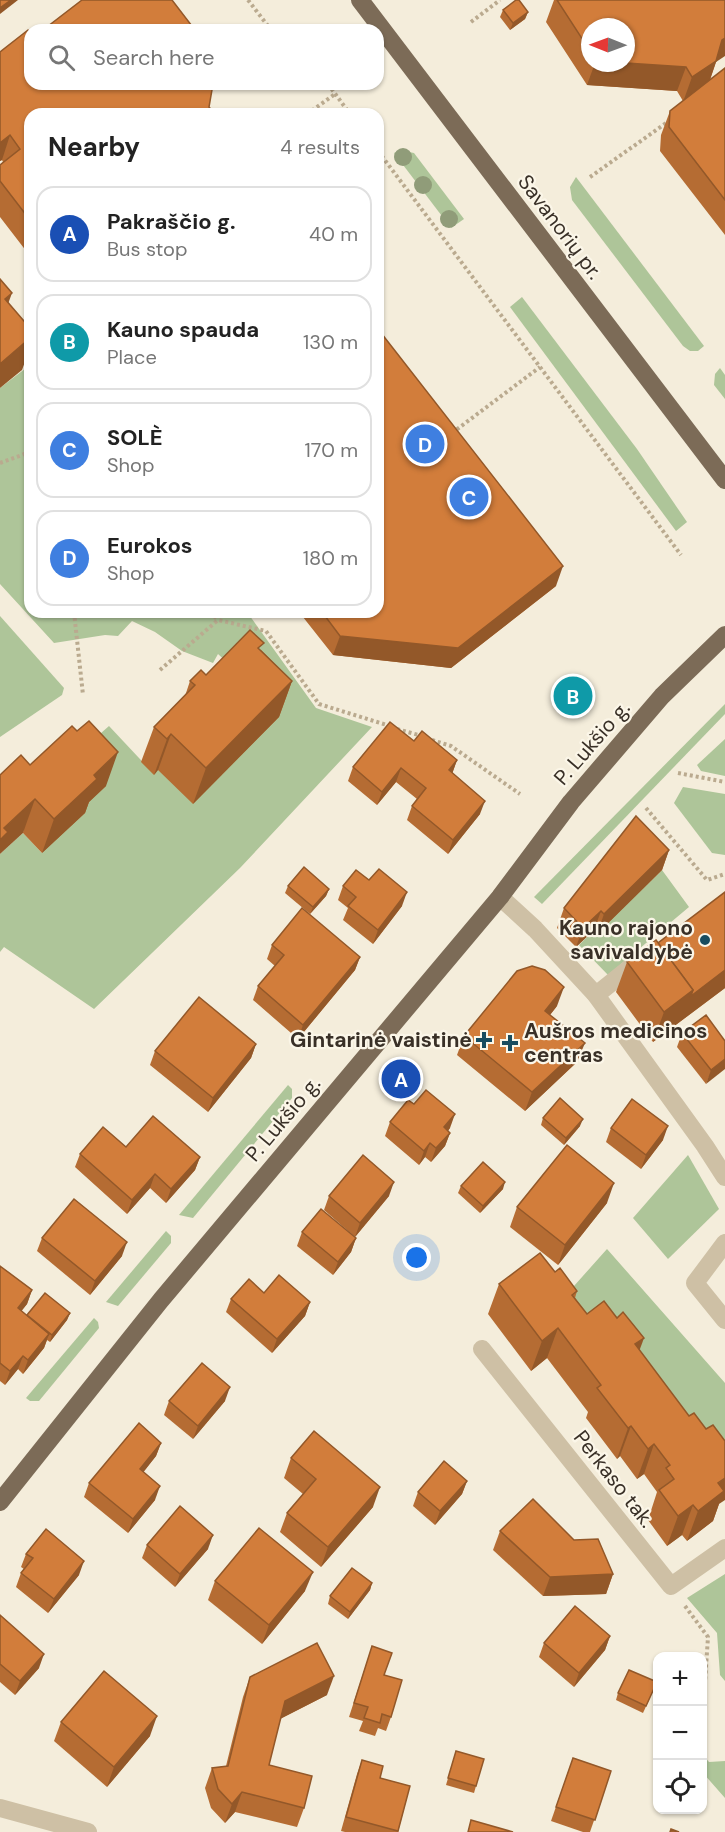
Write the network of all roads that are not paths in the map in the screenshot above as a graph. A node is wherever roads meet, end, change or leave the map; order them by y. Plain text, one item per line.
1 (360, 0) edge
2 (378, 24) edge
3 (384, 32) edge
4 (725, 480) edge
5 (725, 635) edge
6 (500, 897) junction
7 (651, 951) edge
8 (596, 995) junction
9 (725, 1177) edge
10 (725, 1243) edge
11 (725, 1320) edge
12 (482, 1349) dead end
13 (0, 1502) edge
14 (725, 1548) edge
15 (0, 1808) edge
16 (88, 1832) edge

1 - 2 main road, Savanorių pr.
3 - 4 main road, Savanorių pr.
5 - 6 main road, P. Lukšio g.
6 - 8 street
6 - 13 main road, P. Lukšio g.
7 - 8 street
8 - 9 street
10 - 11 street
12 - 14 street, Perkaso tak.
15 - 16 street

